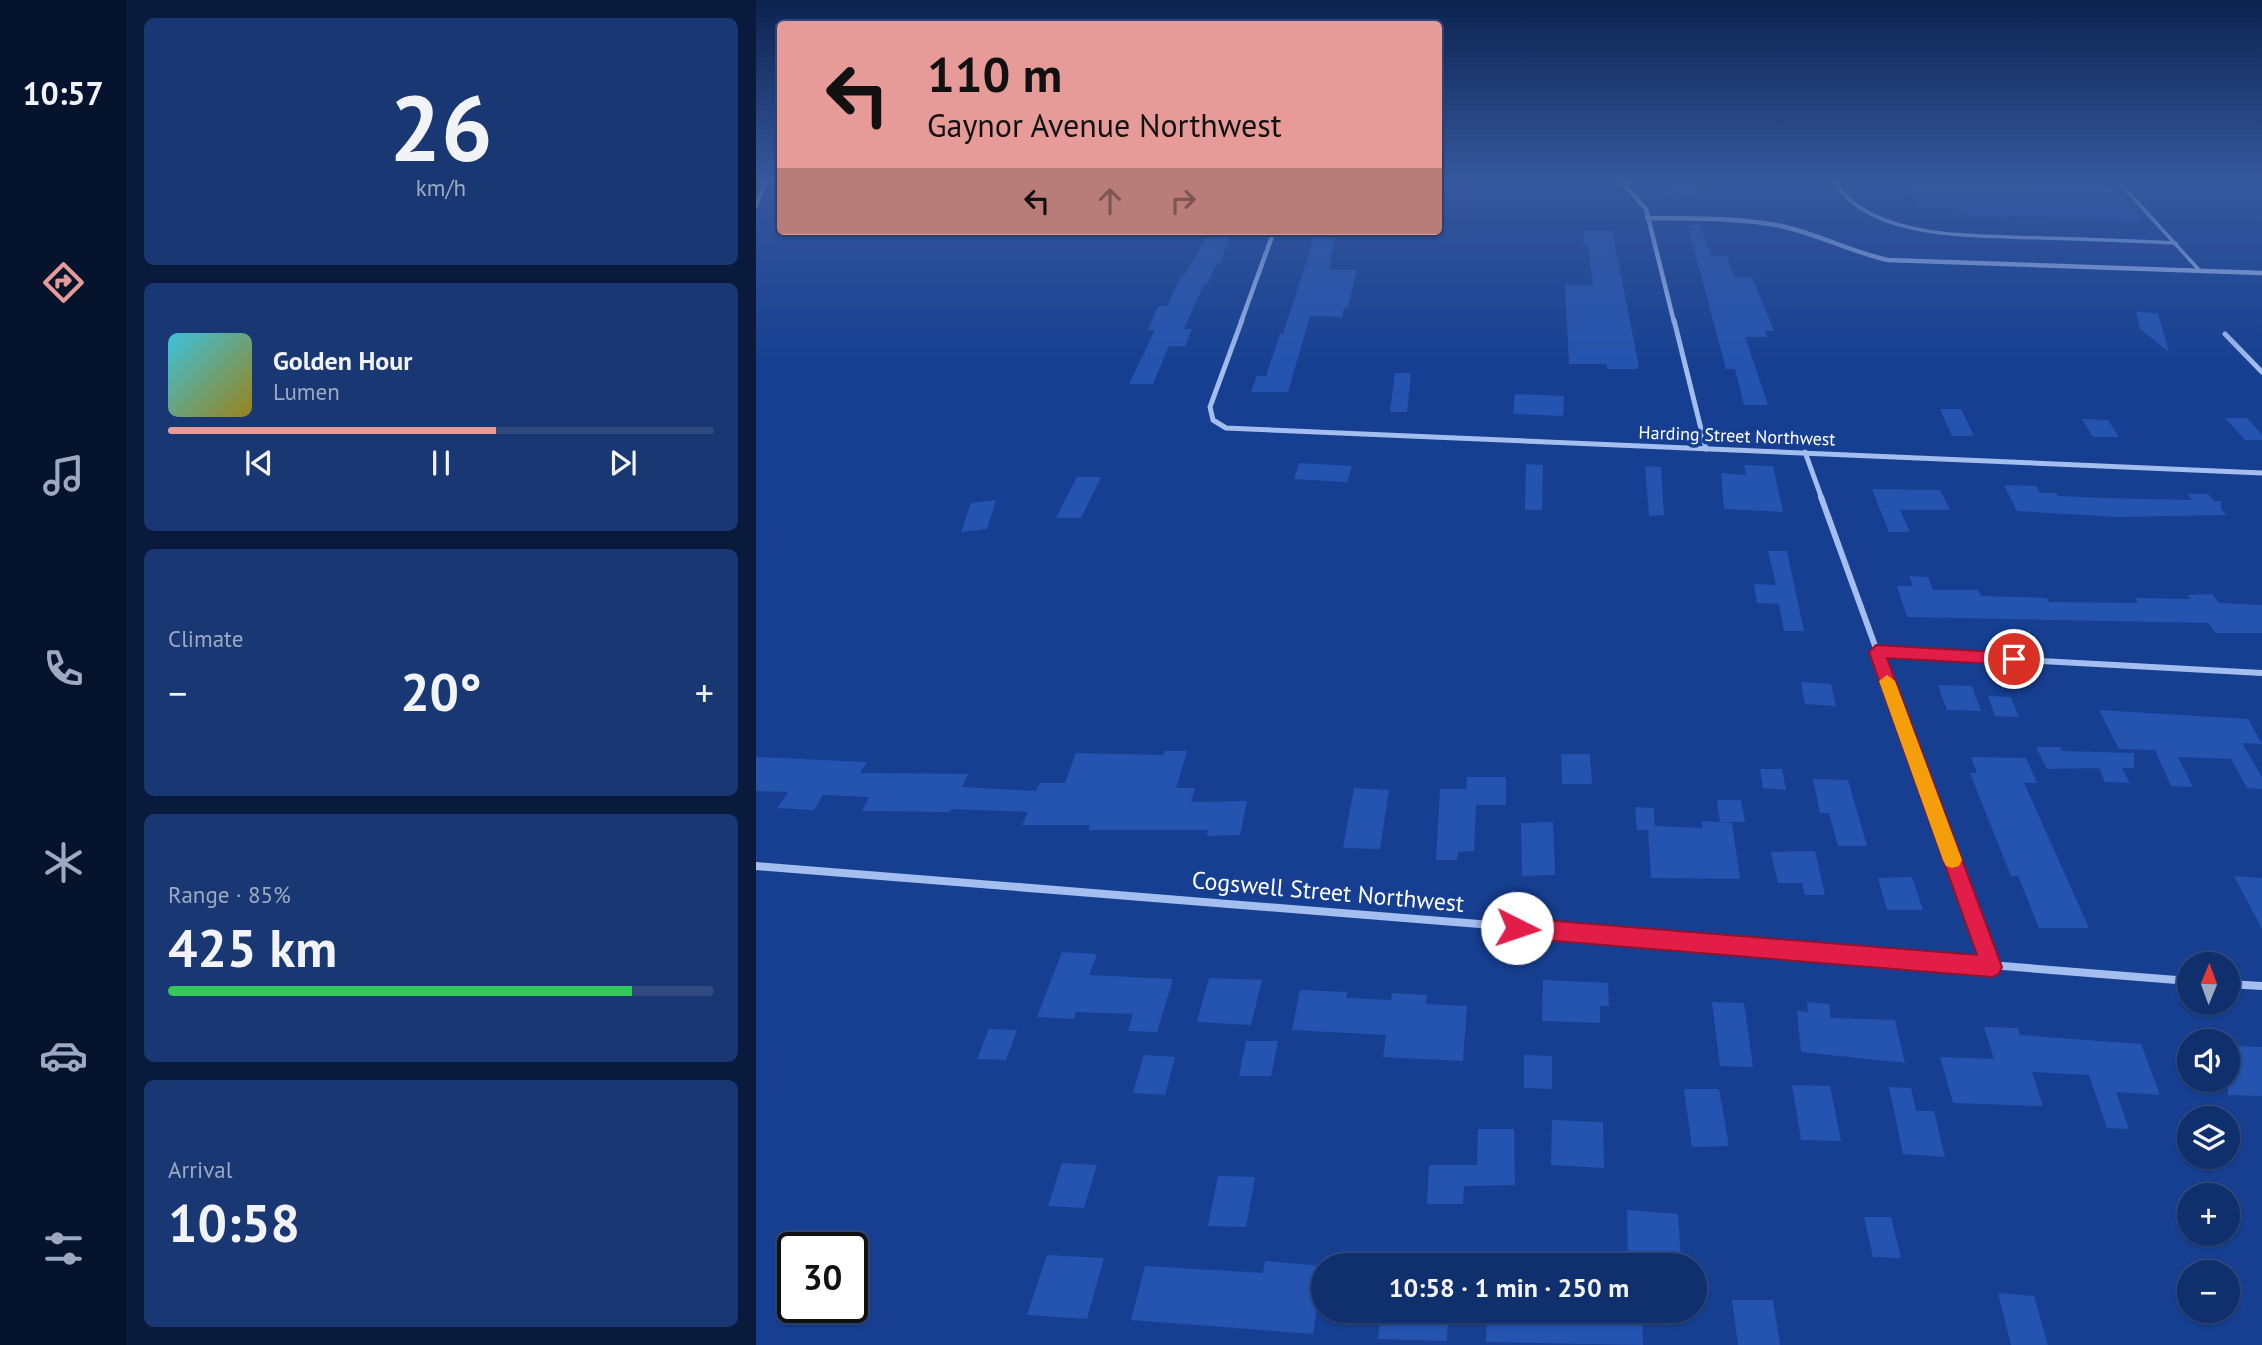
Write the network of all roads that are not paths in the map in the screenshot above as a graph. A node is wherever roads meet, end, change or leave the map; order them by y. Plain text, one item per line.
1 (1270, 243) edge
2 (1653, 243) edge
3 (1826, 243) edge
4 (2169, 243) edge
5 (2176, 243) joint
6 (2200, 271) junction
7 (2262, 273) edge
8 (2225, 334) dead end
9 (2262, 372) edge
10 (1706, 449) junction
11 (1805, 452) junction
12 (2262, 473) edge
13 (1876, 652) junction
14 (2262, 673) edge
15 (756, 866) edge
16 (1992, 967) junction
17 (2177, 980) edge
18 (2240, 985) edge
19 (2262, 986) edge

1 - 10 street, Harding Street Northwest
2 - 10 street
3 - 6 street
4 - 5 lane
5 - 6 lane
6 - 7 street
8 - 9 street
10 - 11 street, Harding Street Northwest
11 - 12 street, Harding Street Northwest
11 - 13 street
13 - 14 street
13 - 16 street
15 - 16 street, Cogswell Street Northwest
16 - 17 street, Cogswell Street Northwest
18 - 19 street

